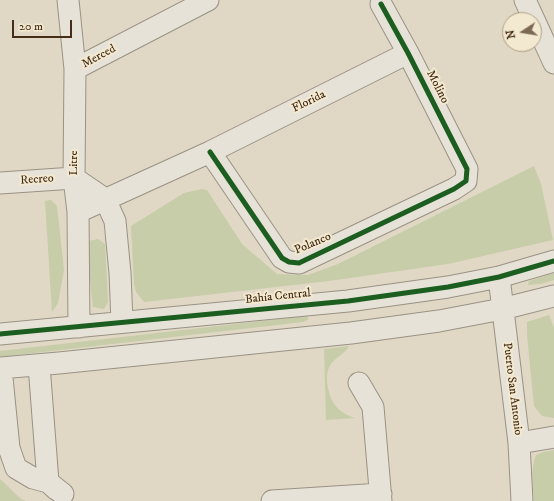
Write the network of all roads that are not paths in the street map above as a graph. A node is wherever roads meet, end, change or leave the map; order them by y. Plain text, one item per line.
1 (68, 0) edge
2 (208, 0) edge
3 (525, 0) edge
4 (381, 4) dead end
5 (408, 53) junction
6 (554, 62) edge
7 (75, 69) junction
8 (210, 152) junction
9 (74, 178) junction
10 (466, 181) joint
11 (0, 183) edge
12 (105, 199) junction
13 (78, 212) junction
14 (554, 261) edge
15 (499, 277) junction
16 (554, 296) edge
17 (348, 300) junction
18 (502, 309) junction
19 (122, 322) junction
20 (79, 327) junction
21 (351, 333) junction
22 (0, 334) edge
23 (39, 365) junction
24 (0, 368) edge
25 (359, 383) dead end
26 (554, 437) edge
27 (519, 443) junction
28 (62, 492) edge
29 (381, 497) edge
30 (272, 501) edge
31 (522, 501) edge

1 - 7 street, Litre
2 - 7 street, Merced
3 - 6 street
4 - 5 street, Molino
5 - 8 street, Florida
5 - 10 street, Molino
7 - 9 street, Litre
8 - 10 street, Polanco
8 - 12 street, Florida
9 - 11 street, Recreo
9 - 12 street
9 - 13 street, Litre
12 - 13 street, Florida
12 - 19 street
13 - 20 street, Litre
14 - 15 street, Bahía Central
15 - 17 street, Bahía Central
15 - 18 street, Puerto San Antonio
16 - 18 street
17 - 19 street, Bahía Central
17 - 21 street
18 - 21 street
18 - 27 street, Puerto San Antonio
19 - 20 street, Bahía Central
20 - 22 street, Bahía Central
21 - 23 street
23 - 24 street
23 - 28 street
24 - 28 street
25 - 29 street
26 - 27 street
27 - 31 street, Puerto San Antonio
29 - 30 street

